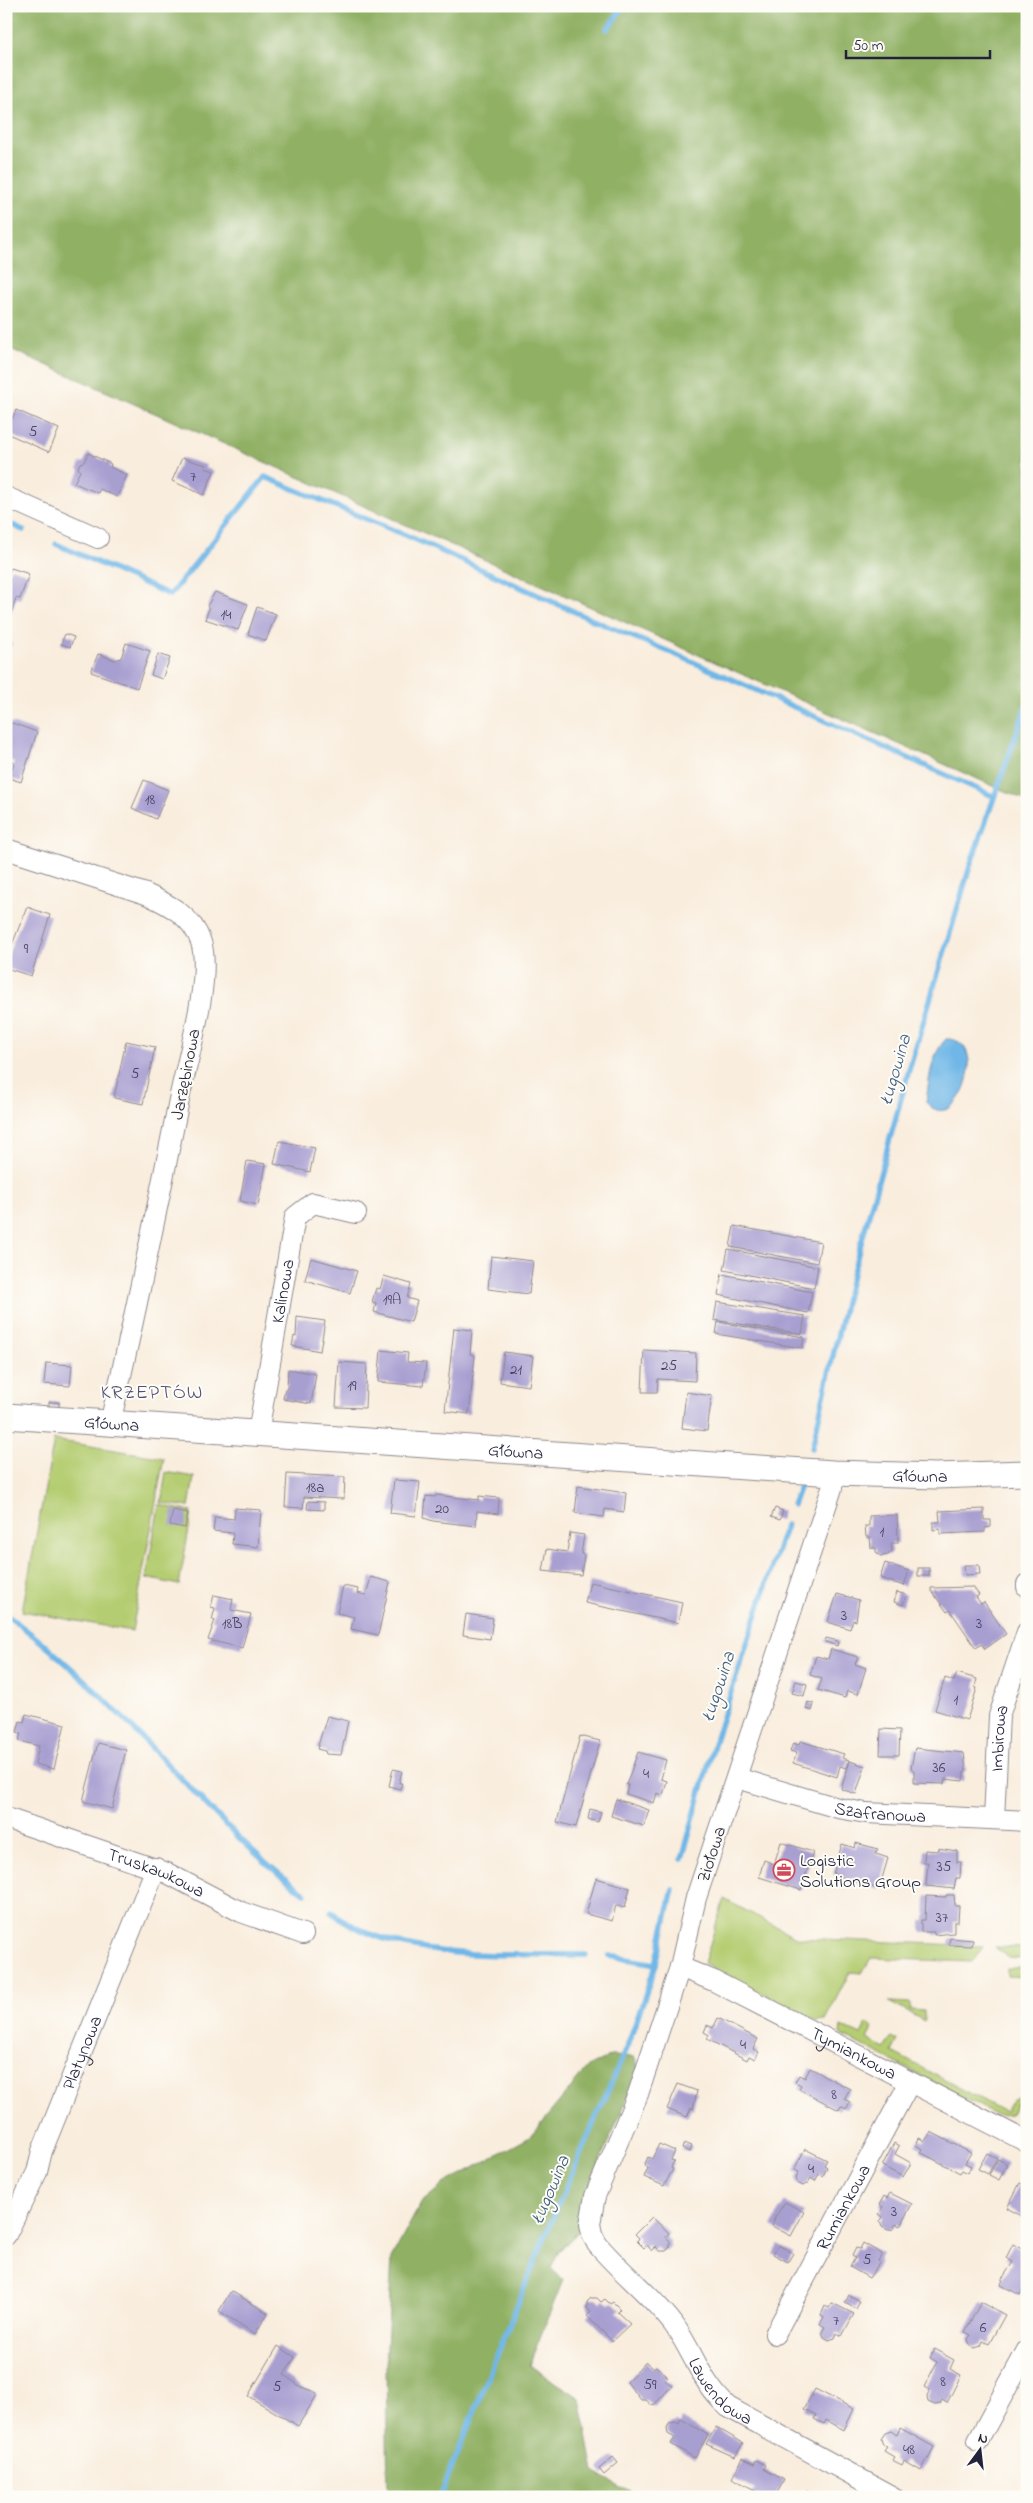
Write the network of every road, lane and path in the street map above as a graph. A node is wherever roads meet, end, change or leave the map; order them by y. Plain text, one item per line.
1 (6, 497) edge
2 (98, 538) dead end
3 (6, 849) edge
4 (356, 1213) dead end
5 (6, 1416) edge
6 (110, 1423) junction
7 (258, 1433) junction
8 (834, 1473) junction
9 (1027, 1473) edge
10 (1027, 1632) edge
11 (737, 1778) junction
12 (6, 1818) edge
13 (994, 1819) junction
14 (1027, 1821) edge
15 (156, 1868) junction
16 (303, 1934) dead end
17 (680, 1967) junction
18 (910, 2082) junction
19 (1027, 2142) edge
20 (592, 2234) joint
21 (6, 2235) edge
22 (775, 2334) dead end
23 (1027, 2350) edge
24 (978, 2441) dead end
25 (894, 2497) edge

1 - 2 street
3 - 6 street, Jarzębinowa
4 - 7 street, Kalinowa
5 - 6 street, Główna
6 - 7 street, Główna
7 - 8 street, Główna
8 - 9 street, Główna
8 - 11 street, Ziołowa
10 - 13 street, Imbirowa
11 - 13 street, Szafranowa
11 - 17 street, Ziołowa
12 - 15 street, Truskawkowa
13 - 14 street, Szafranowa
15 - 16 street, Truskawkowa
15 - 21 street, Platynowa
17 - 18 street, Tymiankowa
17 - 20 street, Ziołowa
18 - 19 street, Tymiankowa
18 - 22 street, Rumiankowa
20 - 25 street, Lawendowa
23 - 24 street

